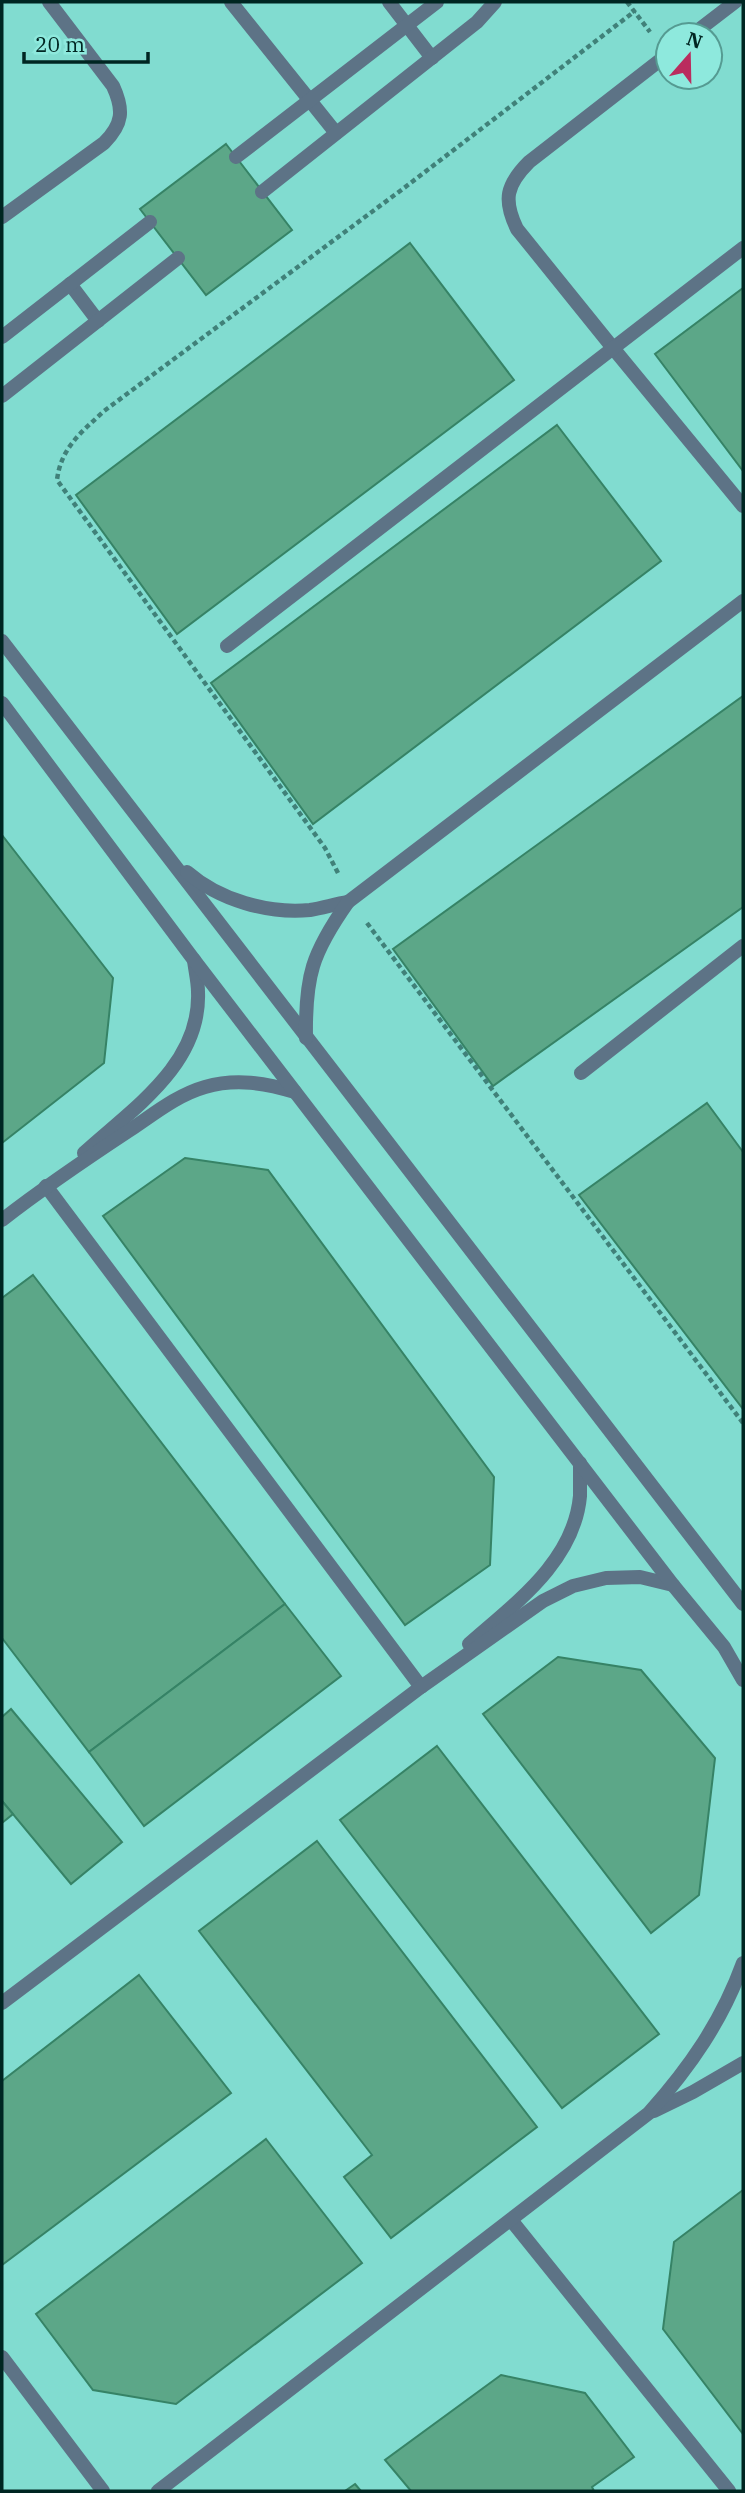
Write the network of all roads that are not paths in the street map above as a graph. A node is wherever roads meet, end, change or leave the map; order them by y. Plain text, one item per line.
1 (49, 2) edge
2 (231, 2) edge
3 (389, 2) edge
4 (437, 2) edge
5 (495, 2) edge
6 (735, 2) edge
7 (710, 21) edge
8 (407, 25) junction
9 (432, 58) junction
10 (654, 65) edge
11 (309, 100) junction
12 (336, 133) junction
13 (236, 157) dead end
14 (262, 192) dead end
15 (2, 217) edge
16 (150, 222) dead end
17 (743, 247) edge
18 (178, 258) dead end
19 (70, 284) junction
20 (98, 321) junction
21 (2, 337) edge
22 (613, 348) junction
23 (2, 396) edge
24 (743, 506) edge
25 (743, 601) edge
26 (2, 641) edge
27 (227, 646) dead end
28 (2, 703) edge
29 (167, 854) junction
30 (350, 900) junction
31 (743, 946) edge
32 (194, 960) junction
33 (306, 1038) junction
34 (581, 1073) dead end
35 (295, 1092) junction
36 (46, 1186) junction
37 (2, 1220) edge
38 (580, 1463) junction
39 (673, 1585) junction
40 (743, 1604) edge
41 (743, 1680) edge
42 (421, 1688) junction
43 (743, 1963) edge
44 (2, 2003) edge
45 (743, 2064) edge
46 (649, 2113) junction
47 (511, 2220) junction
48 (2, 2357) edge
49 (103, 2491) edge
50 (158, 2491) edge
51 (729, 2491) edge

1 - 15 street
2 - 11 street
3 - 8 street
4 - 8 street
5 - 9 street
6 - 7 street
8 - 9 street
8 - 11 street
9 - 12 street
10 - 22 street
11 - 12 street
11 - 13 street
12 - 14 street
16 - 19 street
17 - 22 street
18 - 20 street
19 - 20 street
19 - 21 street
20 - 23 street
22 - 24 street
22 - 27 street
25 - 30 street
26 - 29 street
28 - 32 street
29 - 30 street
29 - 33 street
30 - 33 street
31 - 34 street
32 - 35 street
32 - 36 street
33 - 40 street
35 - 36 street
35 - 38 street
36 - 37 street
36 - 42 street
38 - 39 street
38 - 42 street
39 - 41 street
39 - 42 street
42 - 44 street
43 - 46 street
45 - 46 street
46 - 47 street
47 - 50 street
47 - 51 street
48 - 49 street

